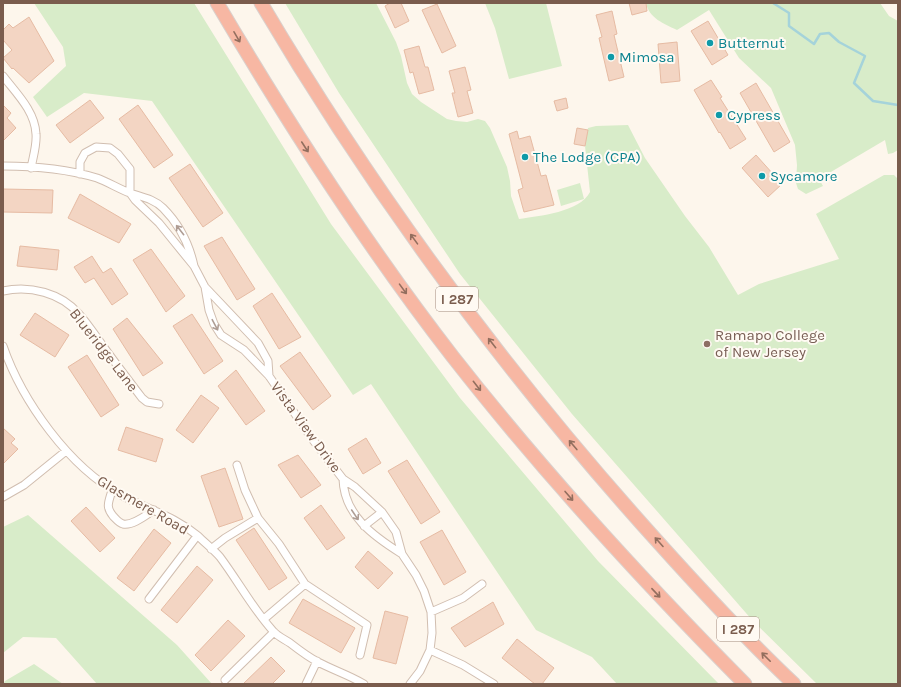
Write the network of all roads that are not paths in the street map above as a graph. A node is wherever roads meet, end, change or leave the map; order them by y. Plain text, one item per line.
1 (217, 3) edge
2 (261, 3) edge
3 (3, 76) edge
4 (3, 166) edge
5 (31, 168) junction
6 (80, 174) junction
7 (130, 192) junction
8 (194, 266) junction
9 (206, 287) junction
10 (3, 292) edge
11 (3, 346) edge
12 (269, 376) junction
13 (159, 404) dead end
14 (66, 451) junction
15 (237, 464) dead end
16 (343, 479) junction
17 (112, 490) junction
18 (3, 497) edge
19 (154, 510) junction
20 (382, 512) junction
21 (258, 518) junction
22 (364, 526) junction
23 (197, 536) junction
24 (211, 549) junction
25 (402, 554) junction
26 (305, 584) junction
27 (482, 584) dead end
28 (149, 599) dead end
29 (431, 612) junction
30 (264, 619) junction
31 (274, 632) junction
32 (430, 650) junction
33 (360, 655) dead end
34 (317, 661) junction
35 (225, 680) dead end
36 (306, 684) edge
37 (364, 684) edge
38 (410, 684) edge
39 (494, 684) edge
40 (745, 684) edge
41 (794, 684) edge

1 -> 40 highway, I 287
41 -> 2 highway, I 287
3 - 5 street
4 - 5 street, Vista View Drive
5 - 6 street, Vista View Drive
6 - 7 street, Vista View Drive
6 - 7 street
7 - 8 street, Vista View Drive
8 -> 7 street, Vista View Drive
8 - 9 street, Vista View Drive
9 - 12 street, Vista View Drive
9 -> 12 street, Vista View Drive
10 - 13 street, Blueridge Lane
11 - 14 street, Glasmere Road
12 - 16 street, Vista View Drive
14 - 17 street, Glasmere Road
14 - 18 street
15 - 21 street
16 - 20 street, Vista View Drive
16 -> 22 street, Vista View Drive
17 - 19 street, Glasmere Road
17 - 19 street
19 - 23 street, Glasmere Road
20 - 22 street
20 - 25 street, Vista View Drive
21 - 24 street
21 - 26 street
22 - 25 street, Vista View Drive
23 - 24 street, Glasmere Road
23 - 28 street
24 - 30 street, Glasmere Road
25 - 29 street, Vista View Drive
26 - 30 street
26 - 33 street
27 - 29 street
29 - 32 street, Vista View Drive
30 - 31 street, Glasmere Road
31 - 34 street, Glasmere Road
31 - 35 street
32 - 38 street, Vista View Drive
32 - 39 street
34 - 36 street
34 - 37 street, Glasmere Road

